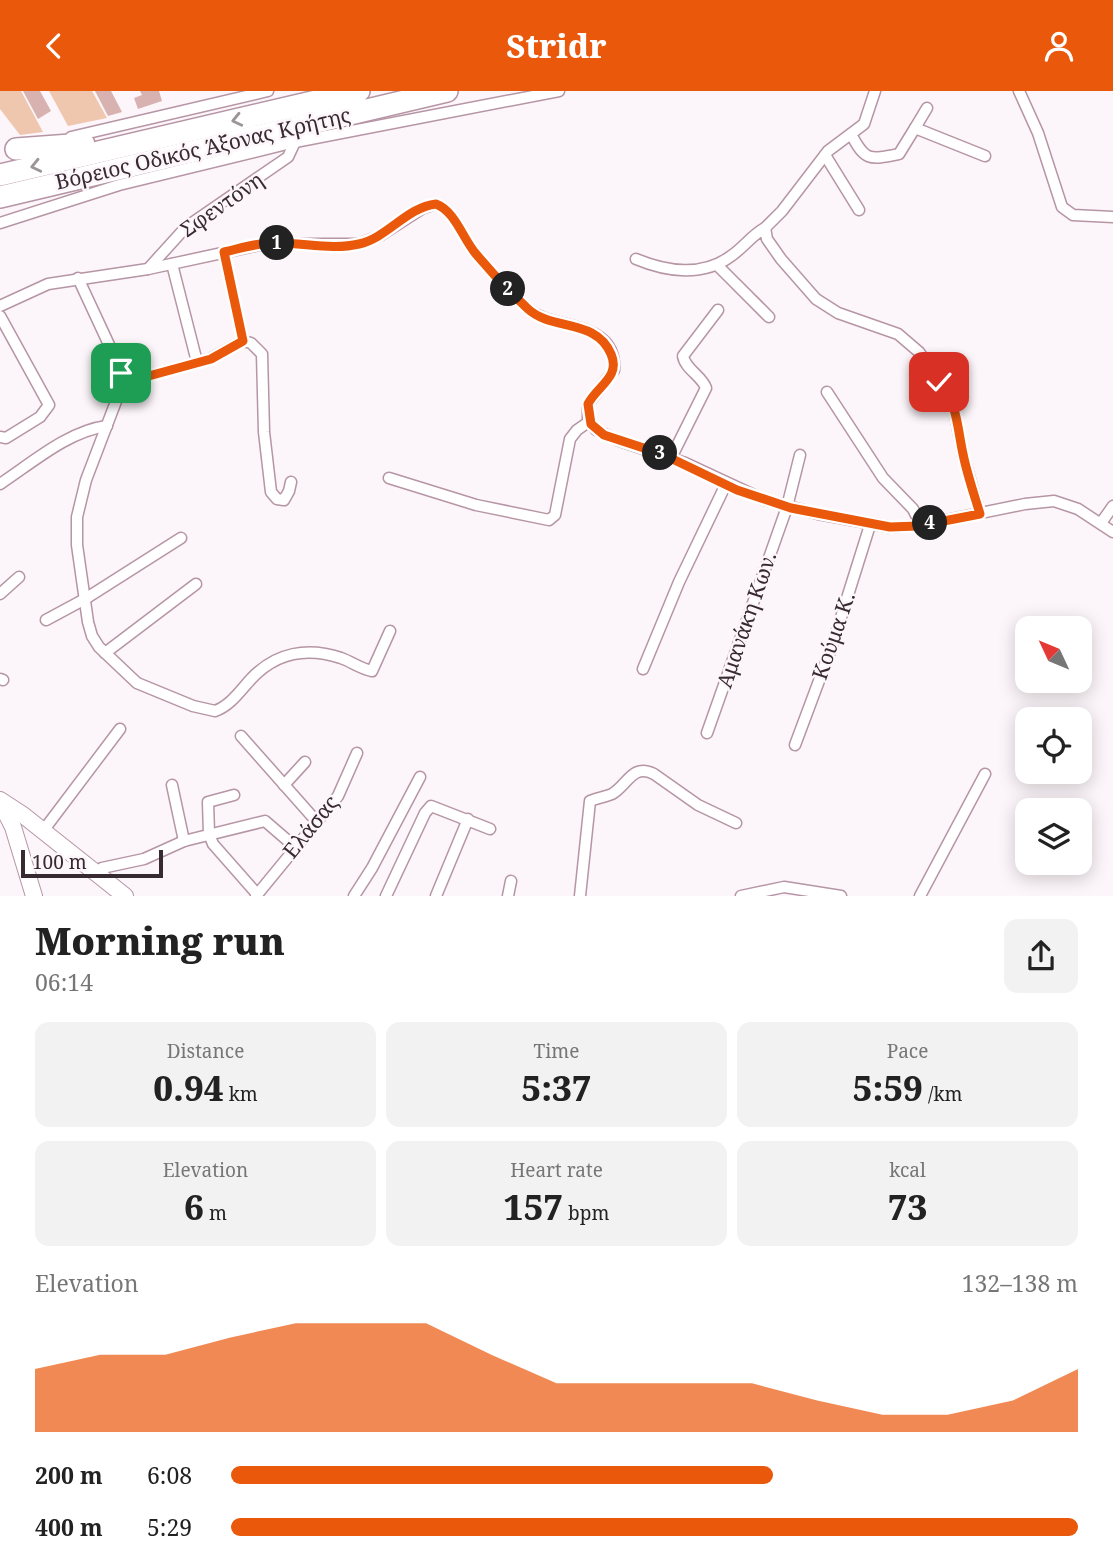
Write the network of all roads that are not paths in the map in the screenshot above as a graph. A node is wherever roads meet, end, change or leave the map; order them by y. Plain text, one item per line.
1 (268, 91) edge
2 (359, 91) edge
3 (447, 91) edge
4 (559, 91) edge
5 (875, 91) edge
6 (1020, 91) edge
7 (927, 108) dead end
8 (915, 128) junction
9 (851, 134) junction
10 (295, 142) junction
11 (120, 146) junction
12 (12, 150) joint
13 (825, 155) junction
14 (985, 156) dead end
15 (0, 175) edge
16 (0, 197) edge
17 (859, 210) dead end
18 (1113, 217) edge
19 (0, 223) edge
20 (765, 228) junction
21 (224, 252) junction
22 (636, 259) dead end
23 (172, 264) junction
24 (717, 265) junction
25 (148, 269) junction
26 (78, 278) junction
27 (0, 306) edge
28 (718, 310) dead end
29 (0, 316) edge
30 (769, 317) dead end
31 (243, 341) junction
32 (197, 362) junction
33 (123, 383) junction
34 (827, 392) dead end
35 (590, 421) junction
36 (107, 426) junction
37 (1, 438) edge
38 (800, 455) dead end
39 (671, 458) junction
40 (389, 478) dead end
41 (291, 482) dead end
42 (0, 484) edge
43 (726, 484) junction
44 (1113, 506) edge
45 (787, 507) junction
46 (980, 514) junction
47 (1101, 523) junction
48 (870, 525) junction
49 (921, 525) junction
50 (1113, 532) edge
51 (181, 538) dead end
52 (19, 577) dead end
53 (197, 585) dead end
54 (0, 594) edge
55 (85, 599) junction
56 (46, 620) dead end
57 (390, 631) dead end
58 (105, 653) junction
59 (643, 669) dead end
60 (120, 729) dead end
61 (707, 733) dead end
62 (241, 736) dead end
63 (795, 745) dead end
64 (357, 753) dead end
65 (305, 762) dead end
66 (985, 775) dead end
67 (420, 777) dead end
68 (172, 785) dead end
69 (284, 785) junction
70 (234, 795) dead end
71 (0, 800) edge
72 (468, 819) junction
73 (317, 822) junction
74 (736, 823) dead end
75 (490, 829) dead end
76 (43, 831) junction
77 (209, 834) junction
78 (184, 841) junction
79 (294, 846) junction
80 (95, 872) junction
81 (511, 881) dead end
82 (256, 895) edge
83 (34, 896) edge
84 (125, 896) edge
85 (354, 896) edge
86 (386, 896) edge
87 (436, 896) edge
88 (508, 896) edge
89 (580, 896) edge
90 (741, 896) edge
91 (841, 896) edge
92 (920, 896) edge

1 - 12 street
2 -> 11 highway, Βόρειος Οδικός Άξονας Κρήτης
3 - 16 highway, Βόρειος Οδικός Άξονας Κρήτης
4 - 10 street
5 - 9 street
6 - 18 street
7 - 8 street
8 - 9 street
8 - 14 street
9 - 13 street
10 - 19 street
10 - 25 street, Σφεντόνη
11 - 12 highway
11 -> 15 highway, Βόρειος Οδικός Άξονας Κρήτης
13 - 17 street
13 - 20 street
20 - 24 street
20 - 46 street
21 - 23 street
21 - 31 street
21 - 35 street
22 - 24 street
23 - 25 street
23 - 32 street
24 - 30 street
25 - 26 street
26 - 27 street
26 - 33 street
28 - 39 street
29 - 37 street
31 - 32 street
31 - 41 street
32 - 33 street
33 - 36 street
34 - 49 street
35 - 39 street
35 - 40 street
36 - 42 street
36 - 55 street
38 - 45 street, Αμανάκη Κων.
39 - 43 street
43 - 45 street
43 - 59 street
44 - 47 street
45 - 48 street
45 - 61 street, Αμανάκη Κων.
46 - 47 street
46 - 49 street
47 - 50 street
48 - 49 street
48 - 63 street, Κούμα Κ.
51 - 55 street
52 - 54 street
53 - 58 street
55 - 56 street
55 - 58 street
57 - 58 street
60 - 76 street
62 - 69 street
64 - 73 street, Ελάσας
65 - 69 street
66 - 92 street
67 - 85 street
68 - 78 street
69 - 73 street
70 - 77 street
71 - 76 street
71 - 83 street
72 - 75 street
72 - 86 street
72 - 87 street
73 - 79 street, Ελάσας
74 - 89 street
76 - 80 street
77 - 78 street
77 - 79 street
77 - 82 street
78 - 80 street
79 - 82 street, Ελάσας
80 - 84 street
81 - 88 street
90 - 91 street

